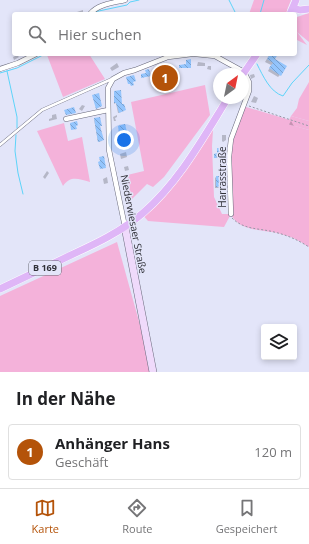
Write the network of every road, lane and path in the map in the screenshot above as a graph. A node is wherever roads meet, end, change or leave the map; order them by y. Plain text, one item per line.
1 (125, 0) edge
2 (296, 0) edge
3 (309, 9) edge
4 (292, 11) edge
5 (92, 12) edge
6 (32, 56) edge
7 (176, 56) edge
8 (215, 56) edge
9 (257, 56) edge
10 (168, 57) joint
11 (235, 68) edge
12 (248, 68) edge
13 (0, 69) edge
14 (113, 79) junction
15 (224, 104) edge
16 (244, 104) joint
17 (108, 110) junction
18 (66, 119) dead end
19 (309, 126) edge
20 (0, 145) edge
21 (231, 214) joint
22 (125, 227) junction
23 (309, 247) edge
24 (0, 289) edge
25 (153, 372) edge

1 - 5 street
2 - 4 main road
3 - 4 main road
6 - 13 street
7 - 10 street
8 - 11 street
9 - 12 main road
10 - 14 street
14 - 17 street, Niederwiesaer Straße
14 - 20 lane
15 - 22 main road, B 169
16 - 19 path
16 - 21 street, Harrasstraße
17 - 18 street
17 - 22 street, Niederwiesaer Straße
21 - 23 path
22 - 24 main road, B 169
22 - 25 main road, Niederwiesaer Straße

